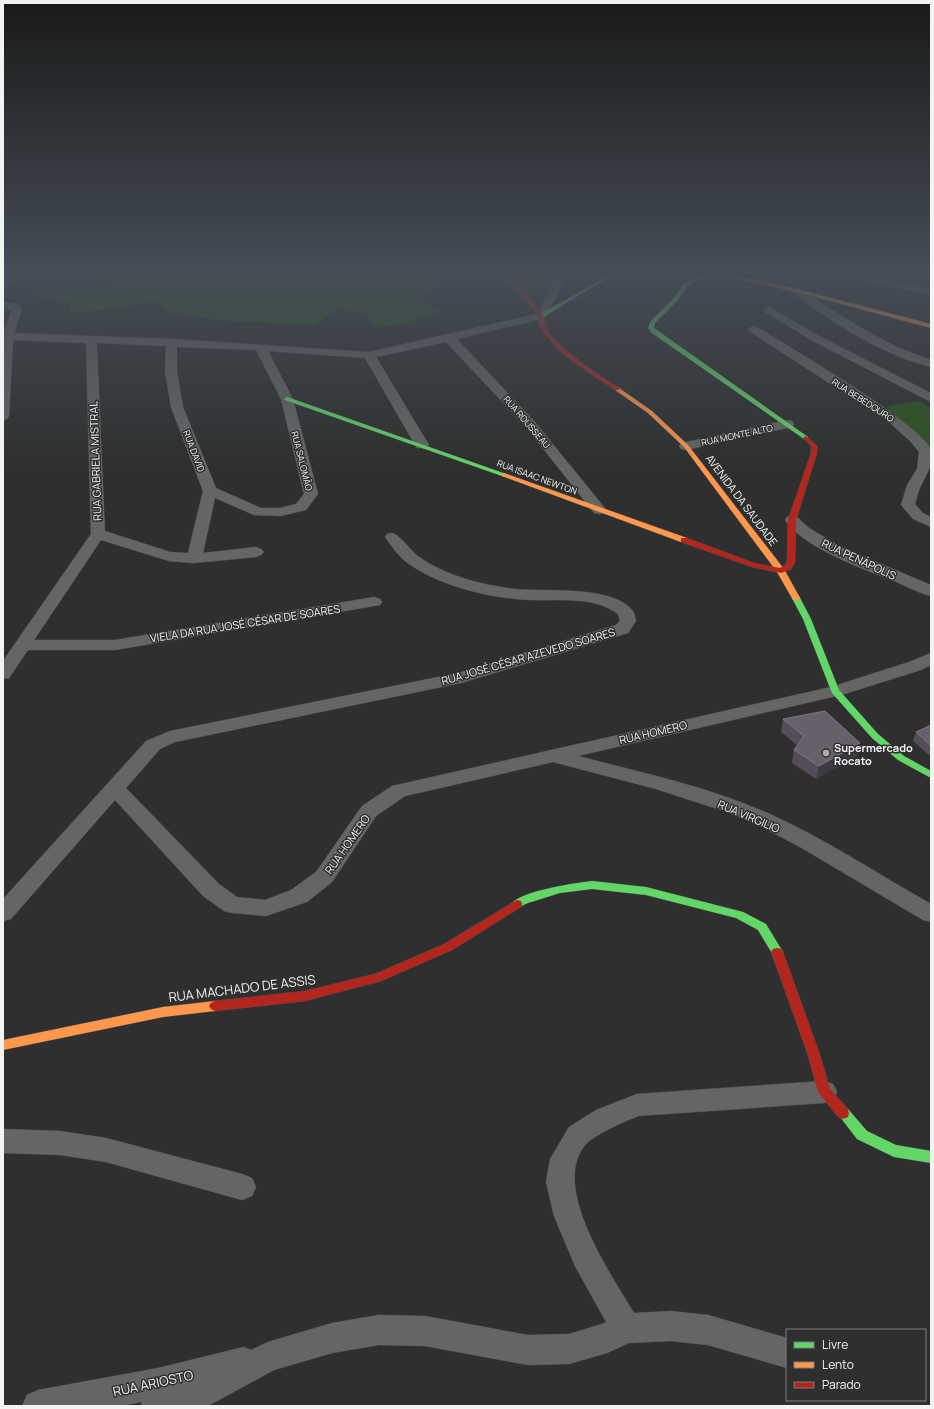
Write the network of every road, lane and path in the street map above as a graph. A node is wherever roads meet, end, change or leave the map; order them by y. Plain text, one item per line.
1 (8, 338) edge
2 (57, 338) edge
3 (449, 338) joint
4 (551, 338) edge
5 (662, 338) edge
6 (767, 338) edge
7 (815, 338) edge
8 (871, 338) edge
9 (91, 339) junction
10 (172, 342) junction
11 (260, 347) junction
12 (368, 355) junction
13 (931, 364) edge
14 (931, 398) edge
15 (287, 399) junction
16 (3, 416) edge
17 (788, 424) junction
18 (422, 445) junction
19 (686, 446) junction
20 (210, 491) junction
21 (599, 510) junction
22 (792, 520) junction
23 (931, 523) edge
24 (98, 534) junction
25 (392, 537) dead end
26 (256, 552) dead end
27 (194, 558) junction
28 (781, 571) junction
29 (931, 591) edge
30 (374, 602) dead end
31 (22, 645) junction
32 (931, 658) edge
33 (3, 674) edge
34 (835, 690) junction
35 (552, 755) junction
36 (931, 775) edge
37 (115, 788) junction
38 (3, 913) edge
39 (931, 914) edge
40 (3, 1045) edge
41 (824, 1092) junction
42 (3, 1141) edge
43 (931, 1157) edge
44 (242, 1187) dead end
45 (626, 1328) junction
46 (786, 1353) edge
47 (268, 1357) junction
48 (157, 1394) edge
49 (38, 1406) edge
50 (176, 1406) edge

1 - 16 street
2 - 9 street
3 - 12 street
3 - 21 street, RUA ROUSSEAU
4 - 19 street, AVENIDA DA SAUDADE
5 - 17 street
6 - 23 street, RUA BEBEDOURO
7 - 14 street
8 - 13 street
9 - 10 street
9 - 24 street, RUA GABRIELA MISTRAL
10 - 11 street
10 - 20 street, RUA DAVID
11 - 12 street
11 - 15 street, RUA SALOMÃO
12 - 18 street
15 - 18 street, RUA ISAAC NEWTON
15 - 20 street, RUA SALOMÃO
17 - 19 street, RUA MONTE ALTO
17 - 22 street
18 - 21 street, RUA ISAAC NEWTON
19 - 28 street, AVENIDA DA SAUDADE
20 - 27 street
21 - 28 street, RUA ISAAC NEWTON
22 - 28 street
22 - 29 street, RUA PENÁPOLIS
24 - 27 street
24 - 31 street, RUA GABRIELA MISTRAL
25 - 37 street, RUA JOSÉ CÉSAR AZEVEDO SOARES
26 - 27 street
28 - 34 street, AVENIDA DA SAUDADE
30 - 31 street, VIELA DA RUA JOSÉ CÉSAR DE SOARES
31 - 33 street, RUA GABRIELA MISTRAL
32 - 34 street, RUA HOMERO
34 - 35 street, RUA HOMERO
34 - 36 street, AVENIDA DA SAUDADE
35 - 37 street, RUA HOMERO
35 - 39 street, RUA VIRGILIO
37 - 38 street
40 - 41 street, RUA MACHADO DE ASSIS
41 - 43 street
41 - 45 street
42 - 44 street
45 - 46 street
45 - 47 street
47 - 48 street, RUA ARIOSTO
47 - 50 street
48 - 49 street, RUA ARIOSTO

